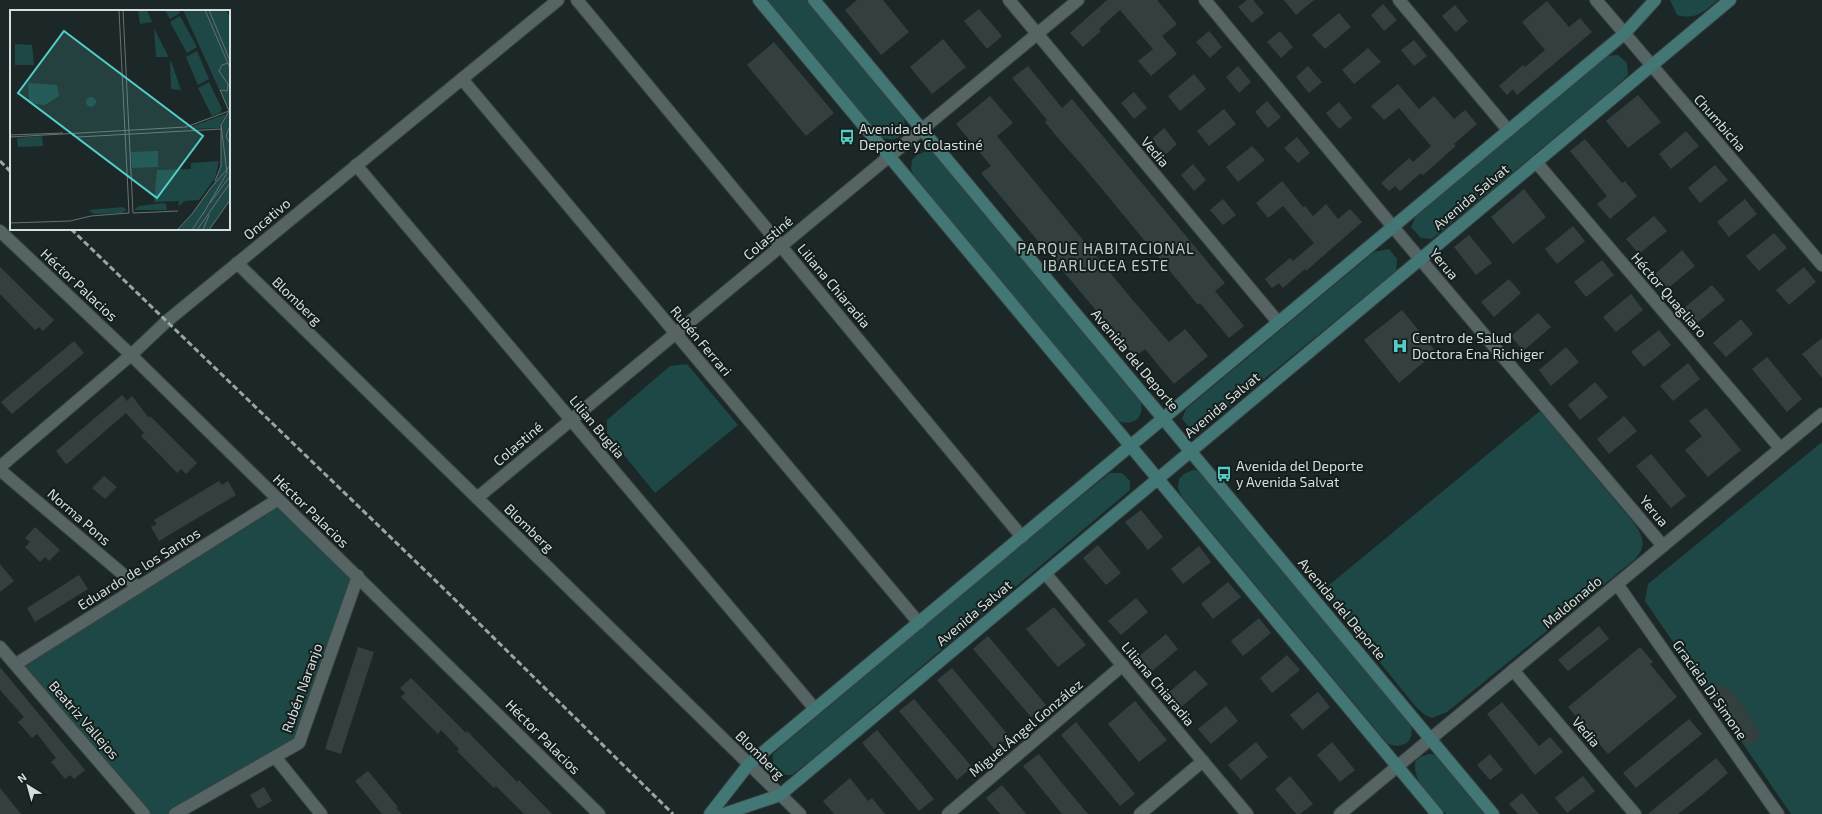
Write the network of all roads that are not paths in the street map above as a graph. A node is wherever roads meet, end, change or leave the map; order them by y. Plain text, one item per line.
1 (558, 0) edge
2 (577, 0) edge
3 (759, 0) edge
4 (814, 0) edge
5 (1009, 0) edge
6 (1078, 0) edge
7 (1205, 0) edge
8 (1399, 0) edge
9 (1596, 0) edge
10 (1655, 0) edge
11 (1730, 0) edge
12 (1037, 34) junction
13 (1624, 34) junction
14 (1651, 66) junction
15 (462, 79) junction
16 (922, 130) junction
17 (1508, 130) junction
18 (889, 157) junction
19 (1536, 162) junction
20 (356, 165) junction
21 (1393, 227) junction
22 (0, 231) edge
23 (781, 246) junction
24 (1420, 259) junction
25 (236, 263) junction
26 (1822, 265) edge
27 (1278, 322) junction
28 (676, 334) junction
29 (131, 355) junction
30 (1822, 414) edge
31 (1163, 418) junction
32 (571, 420) junction
33 (1130, 446) junction
34 (1780, 448) junction
35 (1190, 451) junction
36 (0, 468) edge
37 (1158, 479) junction
38 (477, 498) junction
39 (277, 500) junction
40 (1022, 536) junction
41 (1663, 546) junction
42 (1045, 573) junction
43 (358, 576) junction
44 (1617, 584) junction
45 (138, 587) junction
46 (918, 623) junction
47 (0, 647) edge
48 (16, 664) junction
49 (1123, 665) junction
50 (1513, 670) junction
51 (815, 709) junction
52 (1431, 739) junction
53 (275, 757) junction
54 (1203, 761) junction
55 (749, 764) junction
56 (1397, 766) junction
57 (780, 796) junction
58 (144, 814) edge
59 (175, 814) edge
60 (321, 814) edge
61 (599, 814) edge
62 (710, 814) edge
63 (724, 814) edge
64 (800, 814) edge
65 (948, 814) edge
66 (1140, 814) edge
67 (1248, 814) edge
68 (1340, 814) edge
69 (1437, 814) edge
70 (1493, 814) edge
71 (1636, 814) edge
72 (1778, 814) edge

1 - 15 street, Oncativo
2 - 23 street, Liliana Chiaradia
3 - 18 street
4 - 16 street, Avenida del Deporte
5 - 12 street, Vedia
6 - 12 street, Colastiné
7 - 21 street, Yerua
8 - 17 street
9 - 13 street, Chumbicha
10 - 13 street, Avenida Salvat
11 - 14 street, Avenida Salvat
12 - 16 street, Colastiné
12 - 27 street, Vedia
13 - 14 street, Chumbicha
13 - 17 street, Avenida Salvat
14 - 19 street, Avenida Salvat
14 - 26 street, Chumbicha
15 - 20 street, Oncativo
15 - 28 street, Rubén Ferrari
16 - 18 street, Colastiné
16 - 31 street, Avenida del Deporte
17 - 21 street, Avenida Salvat
18 - 23 street, Colastiné
18 - 33 street
19 - 24 street, Avenida Salvat
19 - 34 street, Héctor Quagliaro
20 - 25 street, Oncativo
20 - 32 street, Lilian Buglia
21 - 24 street, Yerua
21 - 27 street, Avenida Salvat
22 - 29 street, Héctor Palacios
23 - 28 street, Colastiné
23 - 40 street, Liliana Chiaradia
24 - 35 street, Avenida Salvat
24 - 41 street, Yerua
25 - 29 street, Oncativo
25 - 38 street, Blomberg
27 - 31 street, Avenida Salvat
28 - 32 street, Colastiné
28 - 46 street, Rubén Ferrari
29 - 36 street, Oncativo
29 - 39 street, Héctor Palacios
30 - 34 street, Maldonado
31 - 33 street, Avenida Salvat
31 - 35 street, Avenida del Deporte
32 - 38 street, Colastiné
32 - 51 street, Lilian Buglia
33 - 37 street
33 - 40 street, Avenida Salvat
34 - 41 street, Maldonado
35 - 37 street, Avenida Salvat
35 - 52 street, Avenida del Deporte
36 - 45 street, Norma Pons
37 - 42 street, Avenida Salvat
37 - 56 street
38 - 55 street, Blomberg
39 - 43 street, Héctor Palacios
39 - 45 street, Eduardo de los Santos
40 - 46 street, Avenida Salvat
41 - 44 street, Maldonado
42 - 49 street, Liliana Chiaradia
42 - 57 street, Avenida Salvat
43 - 53 street, Rubén Naranjo
43 - 61 street, Héctor Palacios
44 - 50 street, Maldonado
44 - 72 street, Graciela Di Simone
45 - 48 street, Eduardo de los Santos
46 - 51 street, Avenida Salvat
47 - 48 street, Beatriz Vallejos
48 - 58 street, Beatriz Vallejos
49 - 54 street, Liliana Chiaradia
49 - 65 street, Miguel Ángel González
50 - 52 street, Maldonado
50 - 71 street, Vedia
51 - 55 street, Avenida Salvat
52 - 56 street, Maldonado
52 - 70 street, Avenida del Deporte
53 - 59 street, Rubén Naranjo
53 - 60 street
54 - 66 street
54 - 67 street, Liliana Chiaradia
55 - 57 street, Blomberg
55 - 62 street, Avenida Salvat
56 - 68 street, Maldonado
56 - 69 street
57 - 63 street, Avenida Salvat
57 - 64 street, Blomberg

